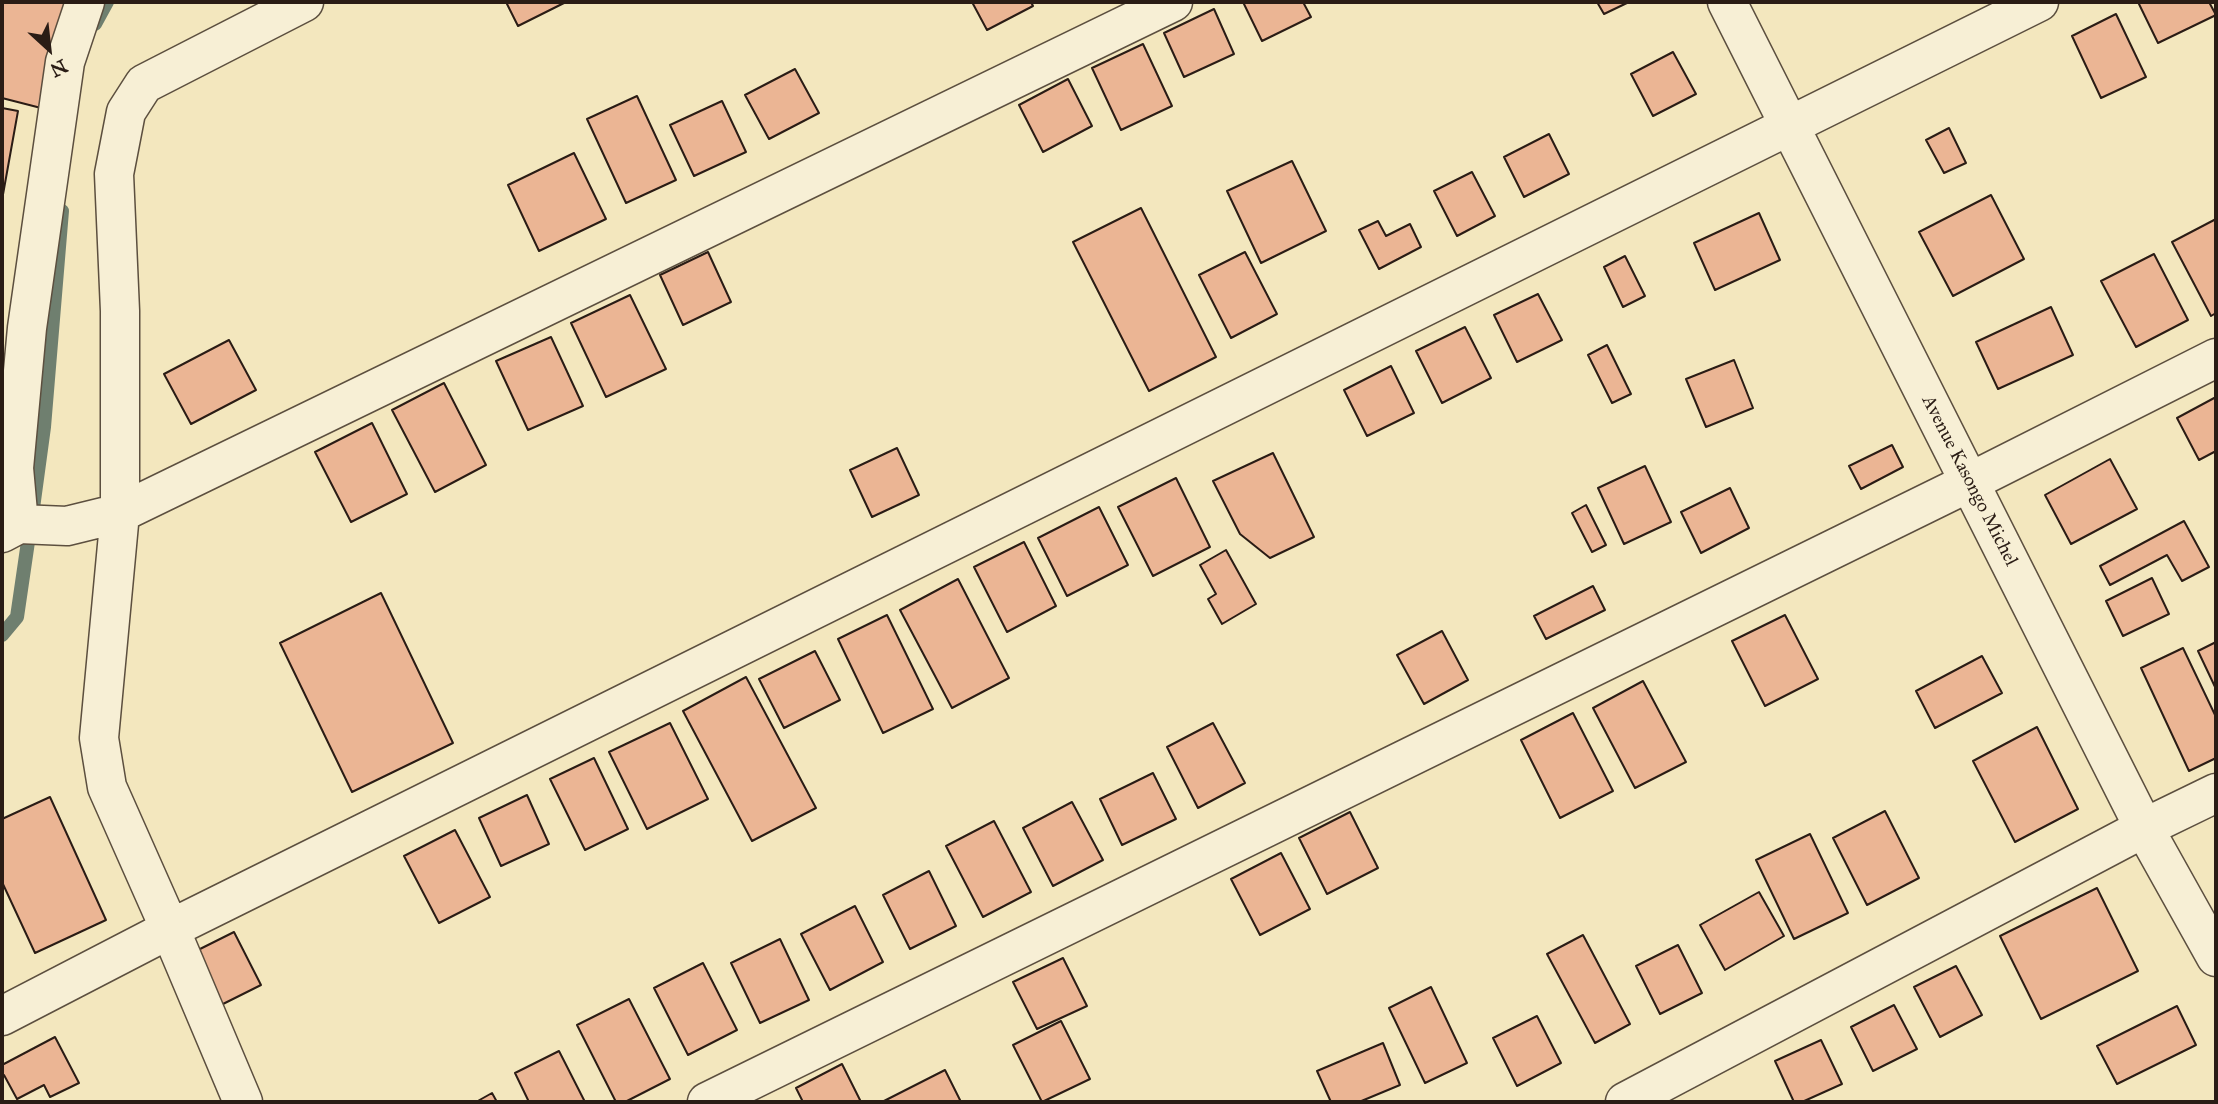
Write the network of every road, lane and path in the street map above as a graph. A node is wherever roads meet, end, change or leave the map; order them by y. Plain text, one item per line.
1 (85, 2) edge
2 (304, 2) edge
3 (1173, 2) edge
4 (1727, 2) edge
5 (2039, 2) edge
6 (1789, 124) junction
7 (2216, 358) edge
8 (1970, 482) junction
9 (120, 513) junction
10 (10, 528) edge
11 (2216, 793) edge
12 (2144, 828) junction
13 (170, 929) junction
14 (2216, 957) edge
15 (2, 1016) edge
16 (243, 1102) edge
17 (707, 1102) edge
18 (1625, 1102) edge

1 - 10 street
2 - 9 street
3 - 9 street
4 - 6 street, Avenue Kasongo Michel
5 - 6 street
6 - 8 street, Avenue Kasongo Michel
6 - 13 street
7 - 8 street
8 - 12 street, Avenue Kasongo Michel
8 - 17 street
9 - 10 street
9 - 13 street
11 - 12 street
12 - 14 street, Avenue Kasongo Michel
12 - 18 street
13 - 15 street
13 - 16 street

